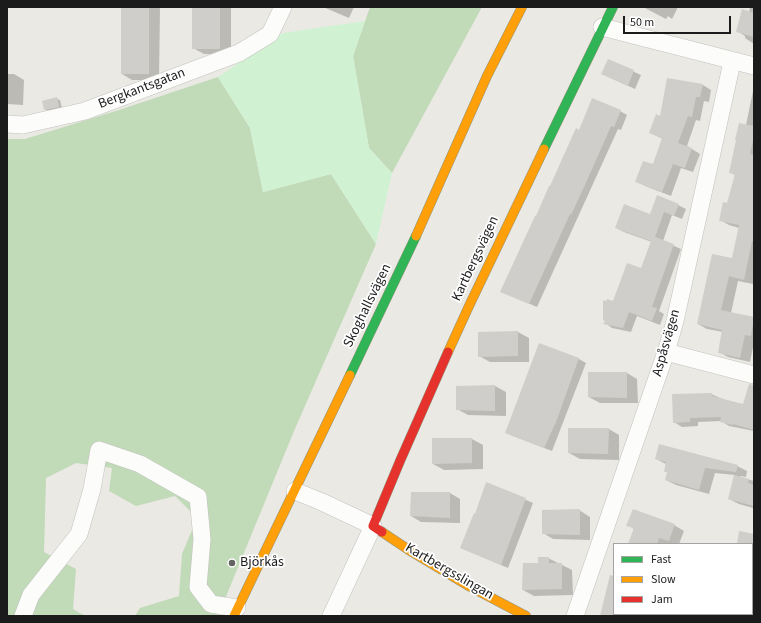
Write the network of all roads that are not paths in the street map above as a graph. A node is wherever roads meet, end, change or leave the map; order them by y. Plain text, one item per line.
1 (283, 7) edge
2 (522, 7) edge
3 (613, 7) edge
4 (602, 27) junction
5 (732, 62) junction
6 (754, 66) edge
7 (7, 124) edge
8 (666, 352) junction
9 (754, 375) edge
10 (295, 491) junction
11 (373, 526) junction
12 (236, 612) edge
13 (23, 616) edge
14 (331, 616) edge
15 (526, 616) edge
16 (575, 616) edge

1 - 7 street, Bergkantsgatan
2 - 10 street, Skoghallsvägen
3 - 4 street, Kartbergsvägen
4 - 5 street
4 - 11 street, Kartbergsvägen
5 - 6 street
5 - 8 street, Aspåsvägen
8 - 9 street
8 - 16 street, Aspåsvägen
10 - 11 street
10 - 12 street, Skoghallsvägen
11 - 14 street
11 - 15 street, Kartbergsslingan
12 - 13 street

